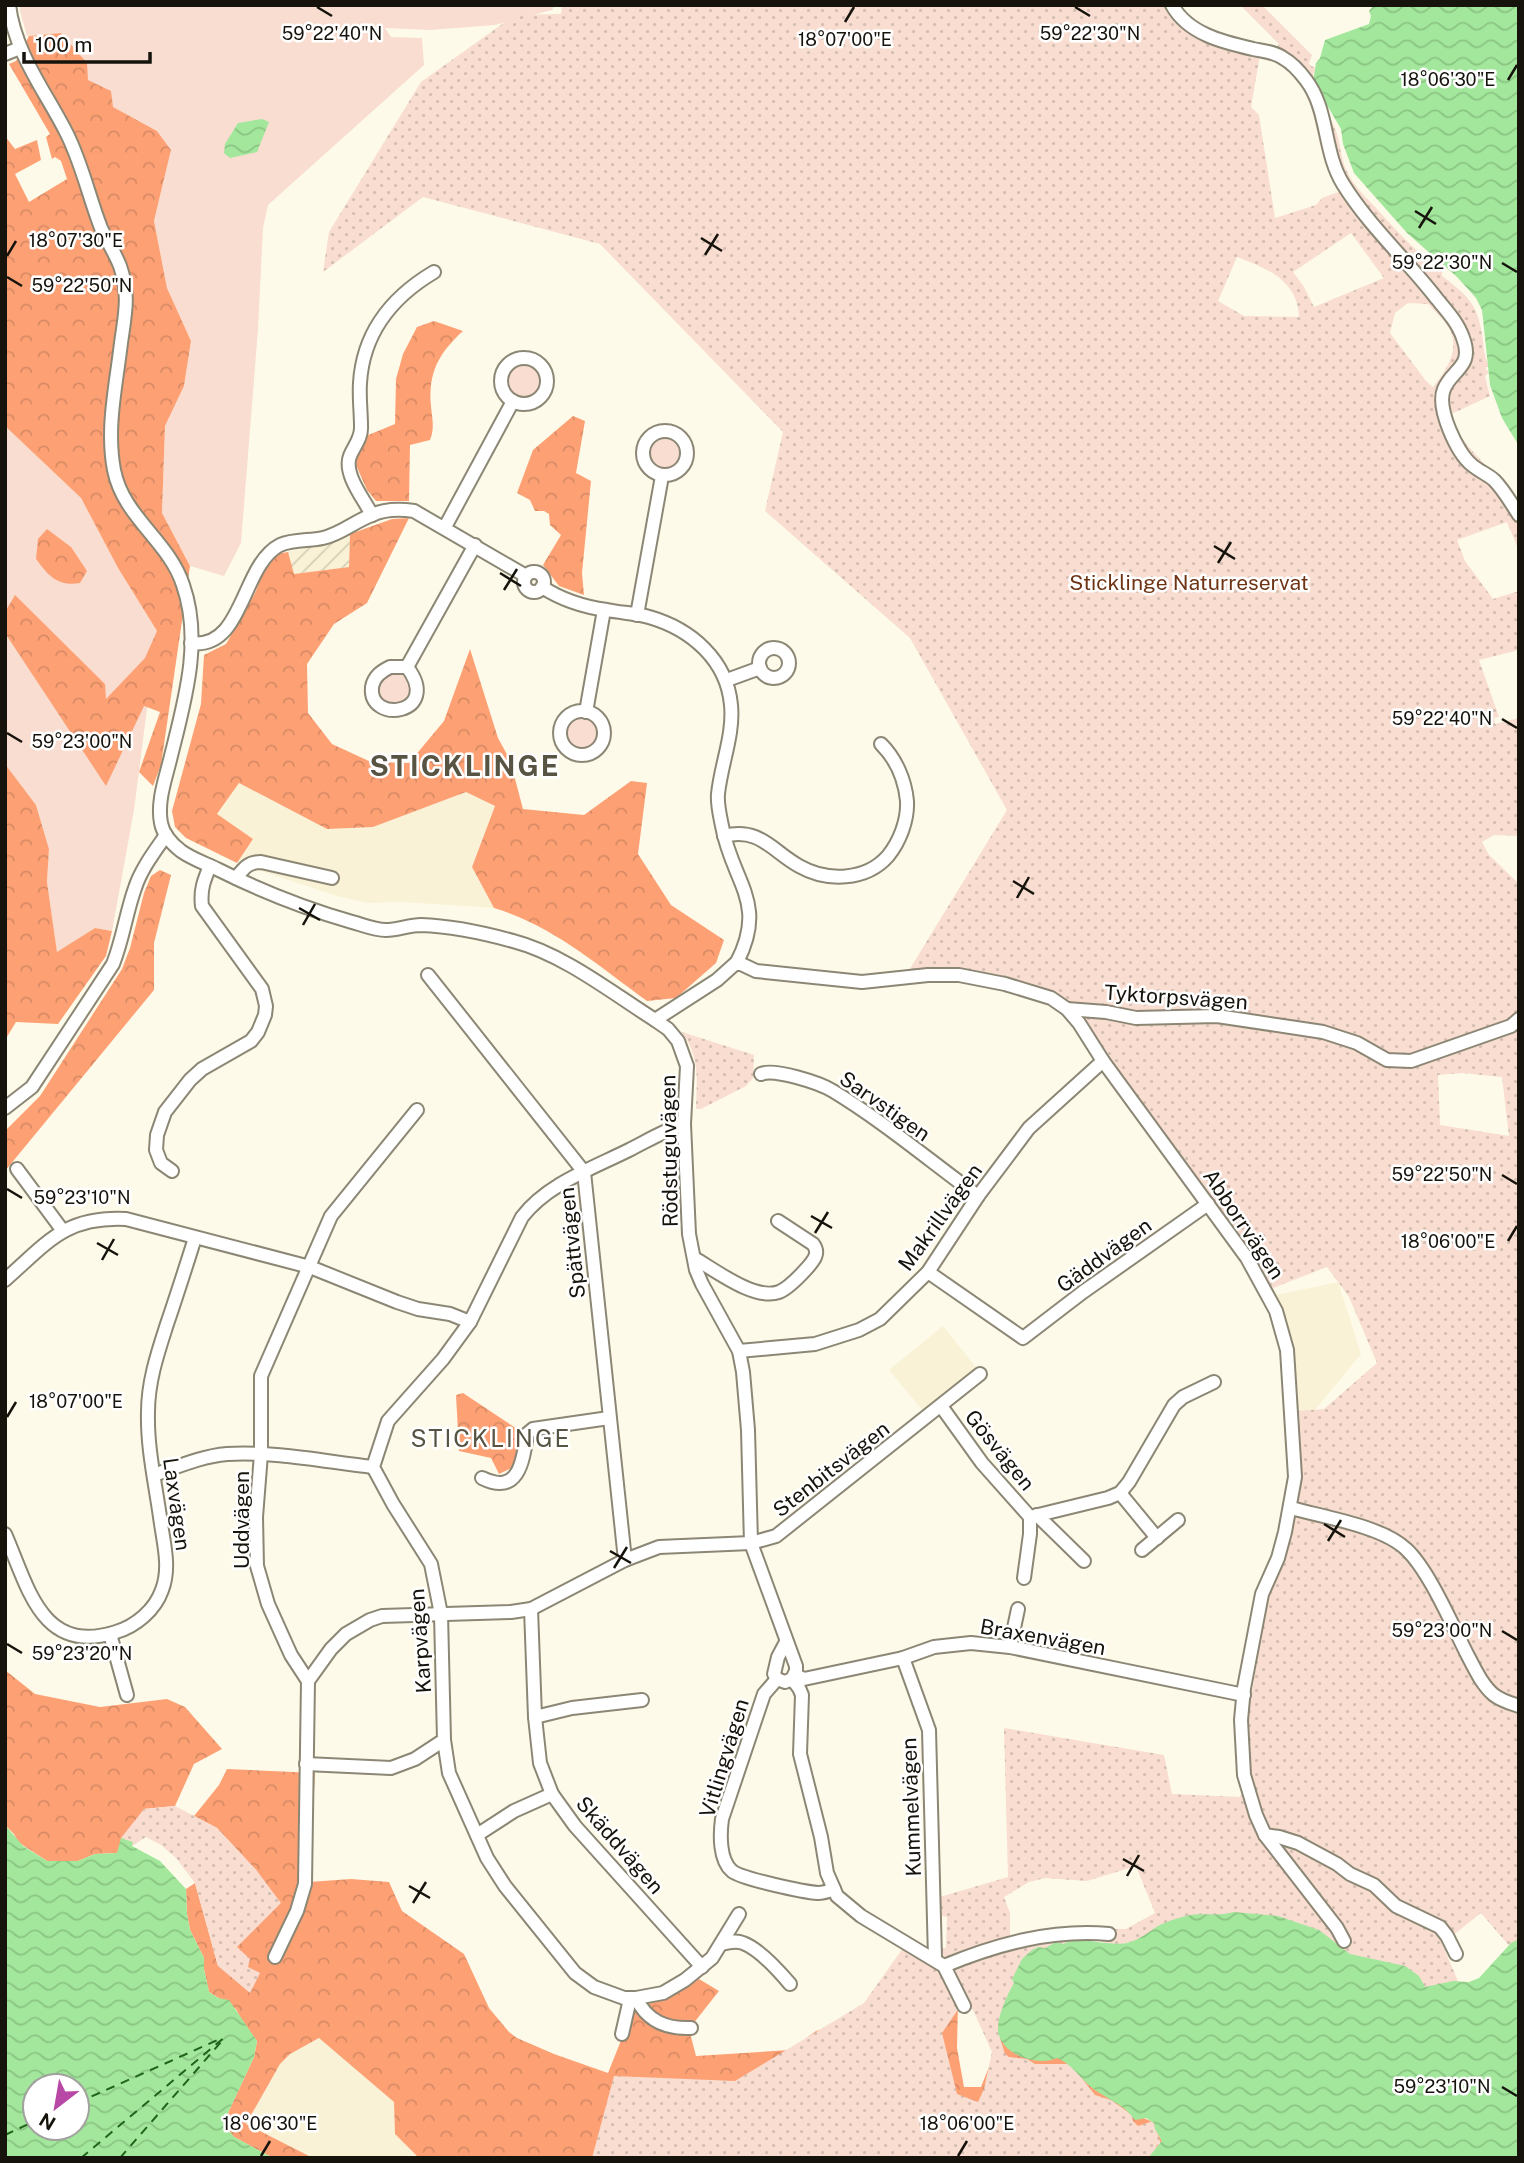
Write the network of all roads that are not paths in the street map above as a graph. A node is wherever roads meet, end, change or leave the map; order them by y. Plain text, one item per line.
1 (9, 5) edge
2 (1172, 5) edge
3 (20, 48) junction
4 (5, 54) edge
5 (434, 272) dead end
6 (513, 401) dead end
7 (662, 476) dead end
8 (372, 514) junction
9 (1519, 515) edge
10 (445, 527) junction
11 (475, 545) junction
12 (604, 610) junction
13 (637, 615) junction
14 (191, 643) junction
15 (407, 667) dead end
16 (760, 668) dead end
17 (727, 680) junction
18 (586, 712) dead end
19 (881, 744) dead end
20 (166, 835) junction
21 (724, 836) junction
22 (210, 866) junction
23 (236, 878) junction
24 (332, 878) dead end
25 (737, 962) junction
26 (428, 975) dead end
27 (1067, 1009) junction
28 (1519, 1019) edge
29 (655, 1020) junction
30 (1103, 1061) junction
31 (761, 1074) dead end
32 (5, 1108) edge
33 (417, 1110) dead end
34 (684, 1124) junction
35 (17, 1169) dead end
36 (172, 1171) dead end
37 (584, 1172) junction
38 (978, 1196) junction
39 (1208, 1204) junction
40 (778, 1221) dead end
41 (63, 1231) junction
42 (195, 1238) junction
43 (694, 1258) junction
44 (310, 1268) junction
45 (928, 1272) junction
46 (5, 1280) edge
47 (470, 1322) junction
48 (739, 1351) junction
49 (980, 1374) dead end
50 (1214, 1382) dead end
51 (942, 1406) junction
52 (609, 1418) junction
53 (261, 1454) junction
54 (373, 1467) junction
55 (154, 1475) junction
56 (482, 1478) dead end
57 (1120, 1493) junction
58 (1291, 1508) junction
59 (1034, 1516) junction
60 (1178, 1520) dead end
61 (5, 1534) edge
62 (1157, 1538) junction
63 (751, 1543) junction
64 (1142, 1550) dead end
65 (625, 1560) junction
66 (1084, 1561) dead end
67 (1024, 1577) dead end
68 (531, 1609) junction
69 (1018, 1609) dead end
70 (441, 1614) junction
71 (110, 1634) junction
72 (786, 1642) junction
73 (1010, 1647) junction
74 (903, 1658) junction
75 (794, 1677) junction
76 (777, 1679) junction
77 (308, 1681) junction
78 (1244, 1695) junction
79 (127, 1696) dead end
80 (642, 1700) dead end
81 (1519, 1706) edge
82 (535, 1717) junction
83 (444, 1740) junction
84 (306, 1764) junction
85 (552, 1794) junction
86 (477, 1835) junction
87 (1265, 1835) junction
88 (834, 1889) junction
89 (739, 1914) dead end
90 (1109, 1934) dead end
91 (1344, 1941) dead end
92 (721, 1944) junction
93 (1455, 1954) dead end
94 (275, 1957) dead end
95 (939, 1962) junction
96 (702, 1967) junction
97 (790, 1984) dead end
98 (633, 1999) junction
99 (964, 2006) dead end
100 (691, 2028) dead end
101 (622, 2034) dead end

1 - 3 street
2 - 9 street
3 - 4 street
3 - 14 street
5 - 8 street
6 - 10 street
7 - 13 street
8 - 10 street
8 - 14 street
10 - 11 street
11 - 12 street
11 - 15 street
12 - 13 street
12 - 18 street
13 - 17 street
14 - 20 street
16 - 17 street
17 - 21 street
19 - 21 street
20 - 22 street, Rödstuguvägen
20 - 32 street
21 - 25 street
22 - 23 street, Rödstuguvägen
22 - 36 street
23 - 24 street
23 - 29 street, Rödstuguvägen
25 - 27 street, Abborrvägen
25 - 29 street
26 - 37 street, Spättvägen
27 - 28 street, Tyktorpsvägen
27 - 30 street, Abborrvägen
29 - 34 street, Rödstuguvägen
30 - 38 street, Makrillvägen
30 - 39 street, Abborrvägen
31 - 38 street, Sarvstigen
33 - 44 street, Uddvägen
34 - 37 street
34 - 43 street, Rödstuguvägen
35 - 41 street
37 - 47 street
37 - 52 street, Spättvägen
38 - 45 street, Makrillvägen
39 - 45 street, Gäddvägen
39 - 58 street, Abborrvägen
40 - 43 street
41 - 42 street
41 - 46 street
42 - 44 street
42 - 55 street, Laxvägen
43 - 48 street, Rödstuguvägen
44 - 47 street
44 - 53 street, Uddvägen
45 - 48 street, Makrillvägen
47 - 54 street
48 - 63 street, Rödstuguvägen
49 - 51 street, Stenbitsvägen
50 - 57 street
51 - 59 street, Gösvägen
51 - 63 street, Stenbitsvägen
52 - 56 street
52 - 65 street, Spättvägen
53 - 54 street
53 - 55 street
53 - 77 street, Uddvägen
54 - 70 street, Karpvägen
55 - 71 street, Laxvägen
57 - 59 street, Gösvägen
57 - 62 street
58 - 78 street, Abborrvägen
58 - 81 street
59 - 66 street, Gösvägen
59 - 67 street, Gösvägen
60 - 62 street
61 - 71 street, Laxvägen
62 - 64 street
63 - 65 street, Stenbitsvägen
63 - 72 street, Rödstuguvägen
65 - 68 street, Stenbitsvägen
68 - 70 street, Stenbitsvägen
68 - 82 street, Skäddvägen
69 - 73 street
70 - 77 street, Stenbitsvägen
70 - 83 street, Karpvägen
71 - 79 street
72 - 75 street, Rödstuguvägen
72 - 76 street
73 - 74 street, Braxenvägen
73 - 78 street, Braxenvägen
74 - 75 street, Braxenvägen
74 - 95 street, Kummelvägen
75 - 76 street
75 - 88 street, Rödstuguvägen
76 - 88 street, Vitlingvägen
77 - 84 street
78 - 87 street, Abborrvägen
80 - 82 street
82 - 85 street, Skäddvägen
83 - 84 street
83 - 86 street, Karpvägen
84 - 94 street
85 - 86 street
85 - 96 street, Skäddvägen
86 - 98 street, Karpvägen
87 - 91 street, Abborrvägen
87 - 93 street
88 - 95 street, Rödstuguvägen
89 - 92 street
90 - 95 street
92 - 96 street
92 - 97 street
95 - 99 street
96 - 98 street
98 - 100 street
98 - 101 street

